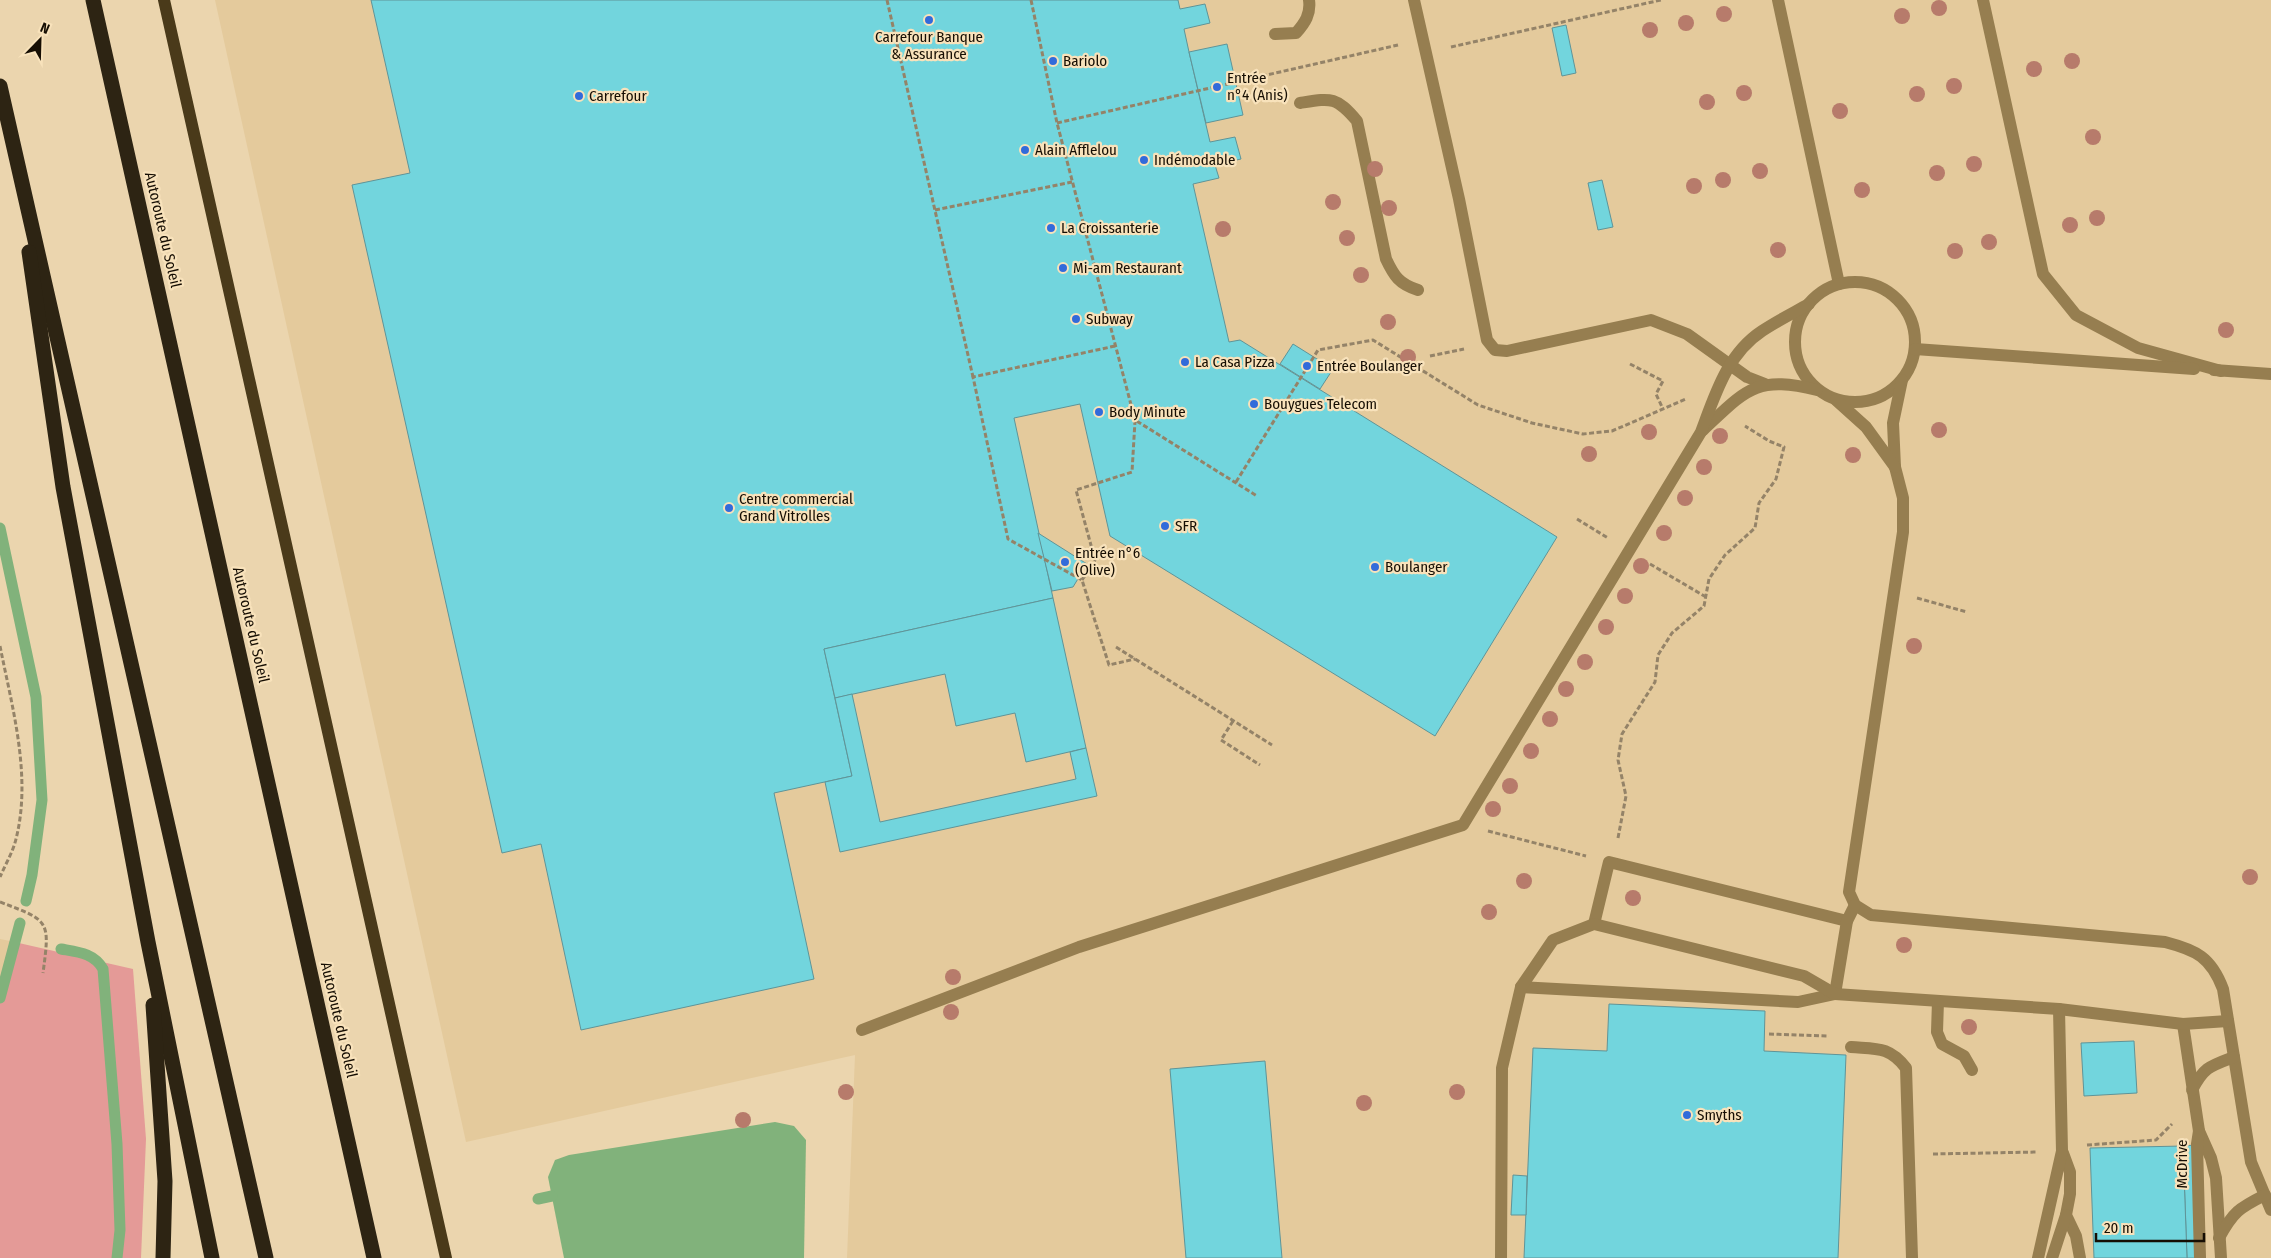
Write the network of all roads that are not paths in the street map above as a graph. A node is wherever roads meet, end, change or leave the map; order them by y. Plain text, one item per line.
1 (93, 0) edge
2 (164, 0) edge
3 (1309, 0) edge
4 (1414, 0) edge
5 (1778, 0) edge
6 (1983, 0) edge
7 (1275, 34) dead end
8 (0, 86) edge
9 (1300, 103) dead end
10 (14, 144) junction
11 (1840, 284) junction
12 (1418, 290) dead end
13 (1808, 304) junction
14 (1915, 349) junction
15 (1729, 365) junction
16 (2221, 371) junction
17 (2271, 374) edge
18 (1902, 380) junction
19 (1765, 384) junction
20 (1817, 390) junction
21 (1835, 399) junction
22 (1715, 410) junction
23 (1895, 467) junction
24 (1856, 905) junction
25 (1847, 921) junction
26 (1594, 924) junction
27 (148, 942) junction
28 (1521, 987) junction
29 (1835, 994) junction
30 (1938, 1001) junction
31 (2058, 1009) junction
32 (2228, 1021) junction
33 (2183, 1024) junction
34 (862, 1030) dead end
35 (1851, 1047) dead end
36 (2234, 1057) junction
37 (1972, 1070) dead end
38 (2193, 1096) junction
39 (2199, 1131) junction
40 (2062, 1151) junction
41 (2265, 1194) junction
42 (2271, 1210) edge
43 (2066, 1215) junction
44 (2219, 1238) junction
45 (163, 1258) edge
46 (212, 1258) edge
47 (266, 1258) edge
48 (374, 1258) edge
49 (446, 1258) edge
50 (1501, 1258) edge
51 (1912, 1258) edge
52 (2038, 1258) edge
53 (2052, 1258) edge
54 (2080, 1258) edge
55 (2200, 1258) edge
56 (2221, 1258) edge

1 - 48 highway, Autoroute du Soleil
2 - 49 main road
3 - 7 street
4 - 15 street
5 - 11 street
6 - 16 street
8 - 10 highway
9 - 12 street
10 - 27 highway
10 - 47 highway
11 - 13 street
11 - 14 street
13 - 15 street
13 - 20 street
14 - 16 street
14 - 18 street
15 - 19 street
15 - 22 street
16 - 17 street
18 - 21 street
18 - 23 street
19 - 20 street
19 - 22 street
20 - 21 street
21 - 23 street
22 - 34 street
23 - 24 street
24 - 25 street
24 - 32 street
25 - 26 street
25 - 29 street
26 - 28 street
26 - 29 street
27 - 45 highway
27 - 46 highway
28 - 29 street
28 - 50 street
29 - 30 street
30 - 31 street
30 - 37 street
31 - 33 street
31 - 40 street
32 - 33 street
32 - 36 street
33 - 38 street
35 - 51 street
36 - 38 street
36 - 41 street
38 - 39 street
39 - 44 street
39 - 55 street, McDrive
40 - 43 street
40 - 52 street
41 - 42 street
41 - 44 street
43 - 53 street
43 - 54 street
44 - 56 street

